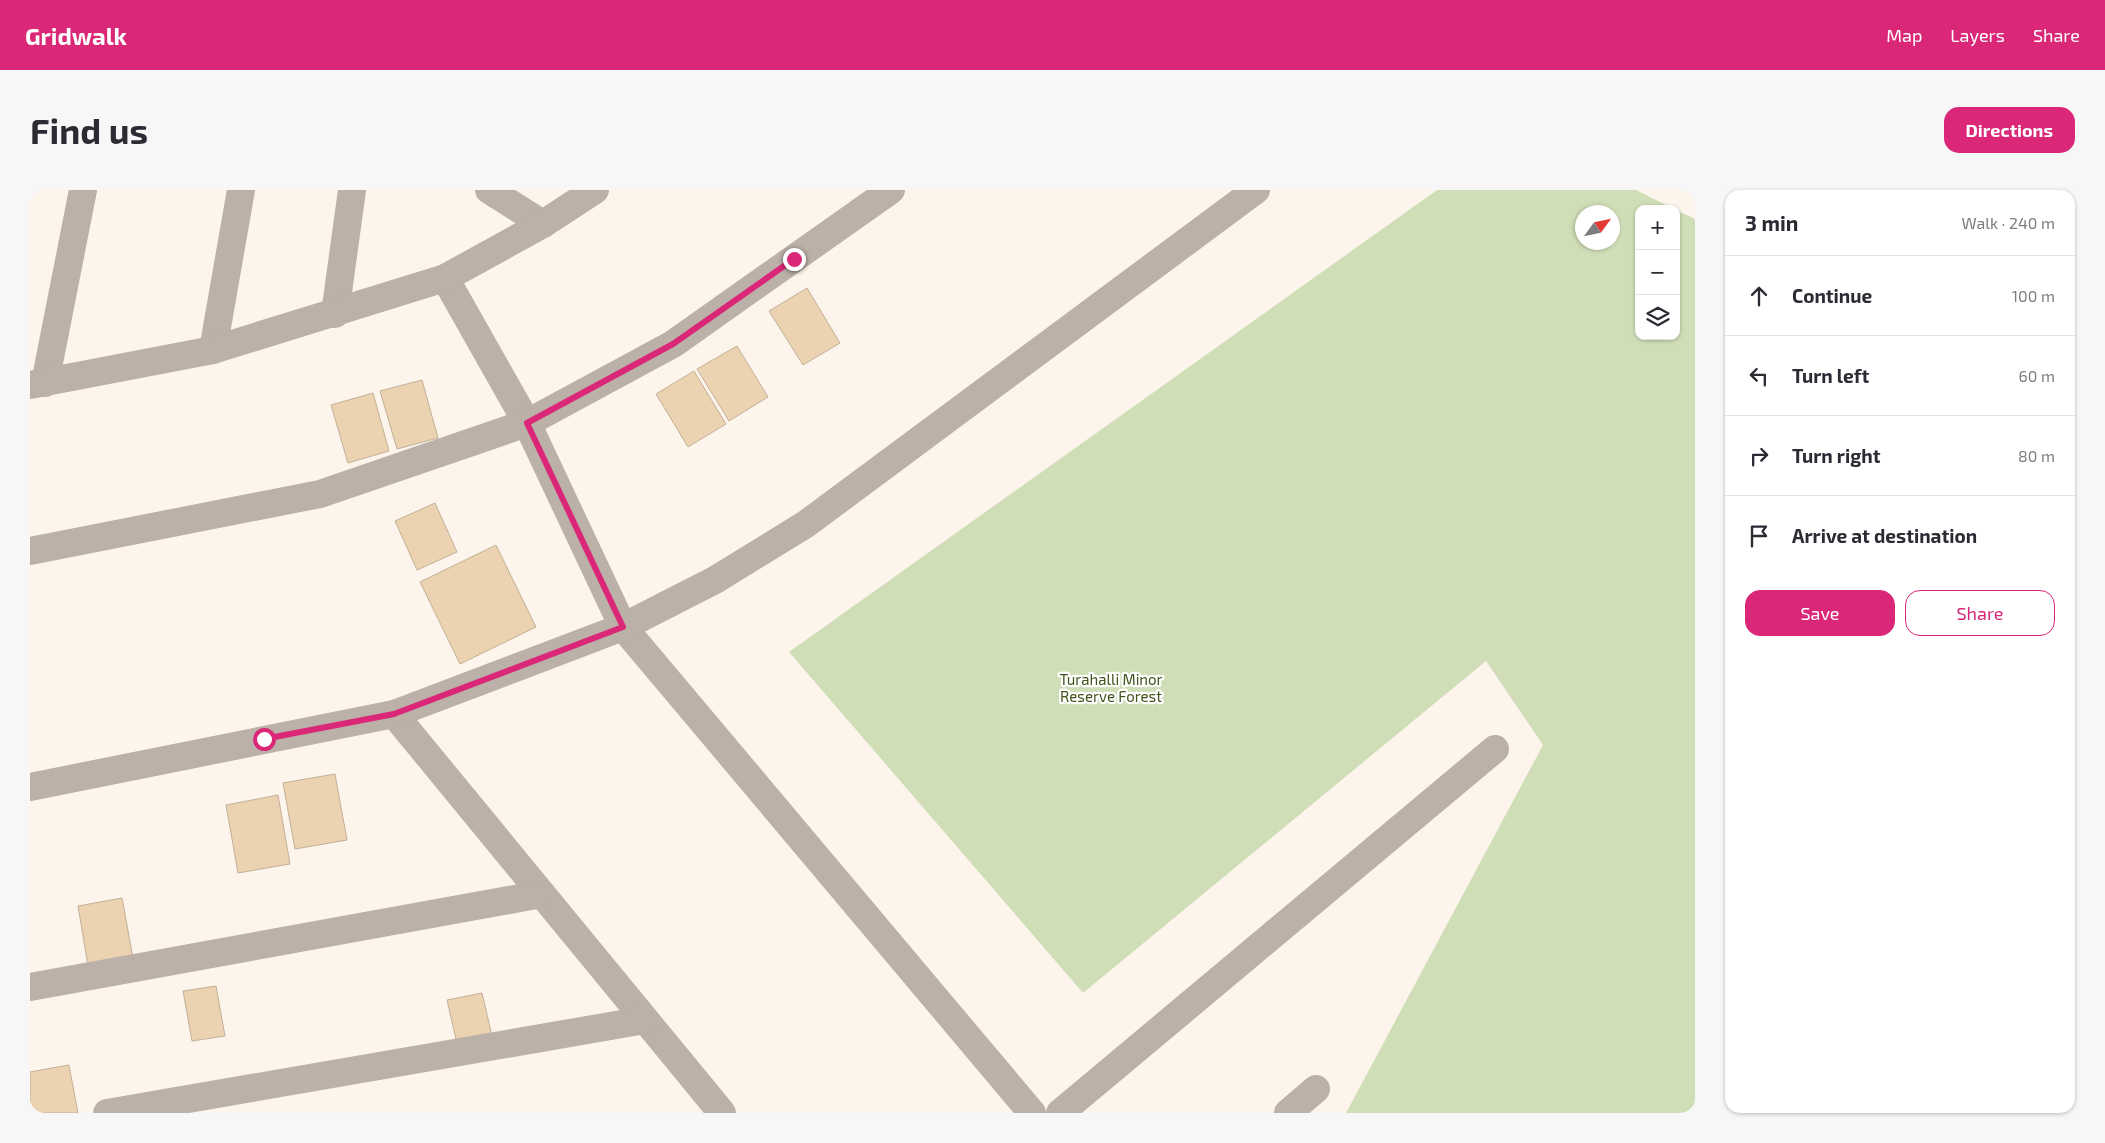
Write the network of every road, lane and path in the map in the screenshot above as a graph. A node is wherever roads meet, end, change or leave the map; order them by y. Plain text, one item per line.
1 (83, 190) edge
2 (241, 190) edge
3 (352, 190) edge
4 (489, 190) edge
5 (595, 190) edge
6 (891, 190) edge
7 (1256, 190) edge
8 (543, 224) junction
9 (445, 278) junction
10 (335, 314) junction
11 (213, 350) junction
12 (37, 384) edge
13 (527, 423) junction
14 (30, 550) edge
15 (623, 627) junction
16 (394, 714) junction
17 (1495, 749) dead end
18 (30, 787) edge
19 (542, 894) junction
20 (30, 986) edge
21 (645, 1020) junction
22 (1316, 1089) dead end
23 (106, 1113) edge
24 (722, 1113) edge
25 (1032, 1113) edge
26 (1060, 1113) edge
27 (1288, 1113) edge

1 - 12 street
2 - 11 street
3 - 10 street
4 - 8 street
5 - 8 street
6 - 13 street
7 - 15 street
8 - 9 street
9 - 10 street
9 - 13 street
10 - 11 street
11 - 12 street
13 - 14 street
13 - 15 street
15 - 16 street
15 - 25 street
16 - 18 street
16 - 19 street
17 - 26 street
19 - 20 street
19 - 21 street
21 - 23 street
21 - 24 street
22 - 27 street

